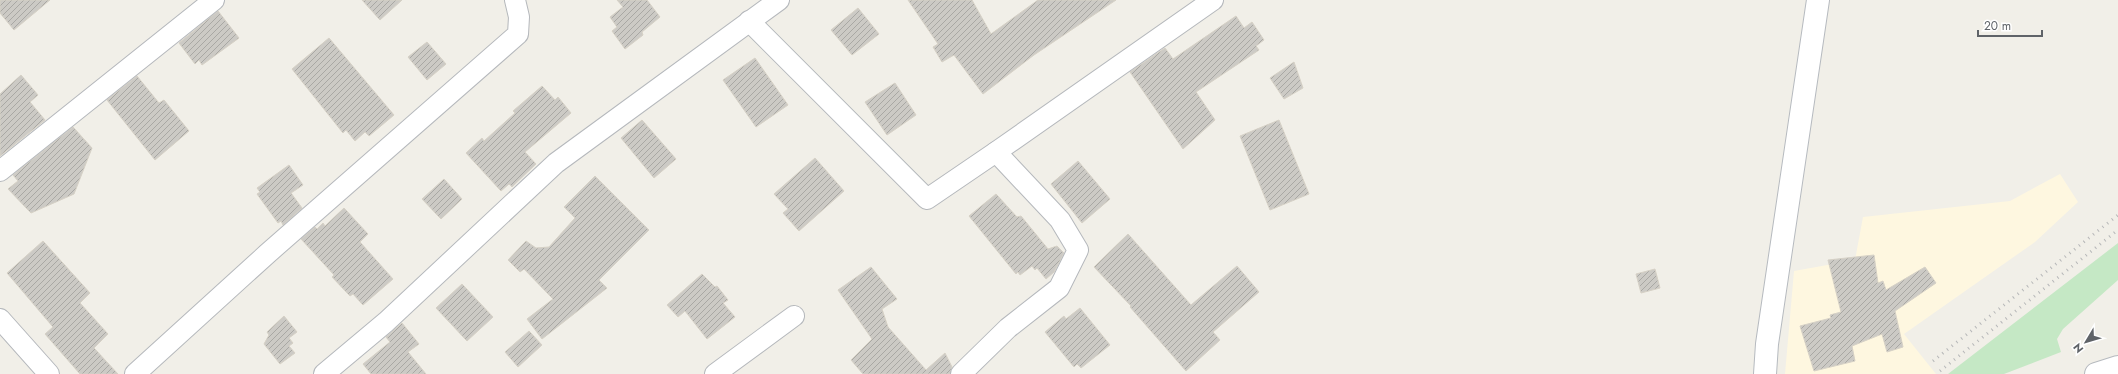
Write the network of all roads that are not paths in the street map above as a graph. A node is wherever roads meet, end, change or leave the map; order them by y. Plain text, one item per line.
1 (214, 0) edge
2 (515, 0) edge
3 (779, 0) edge
4 (1213, 0) edge
5 (1818, 0) edge
6 (749, 21) junction
7 (996, 152) junction
8 (0, 171) edge
9 (794, 316) dead end
10 (0, 319) edge
11 (2118, 367) edge
12 (49, 374) edge
13 (135, 374) edge
14 (324, 374) edge
15 (715, 374) edge
16 (961, 374) edge
17 (1765, 374) edge
18 (2096, 374) edge

1 - 8 street
2 - 13 street
3 - 6 street
4 - 7 street
5 - 17 main road
6 - 7 street
6 - 14 street
7 - 16 street
9 - 15 street
10 - 12 street
11 - 18 main road

